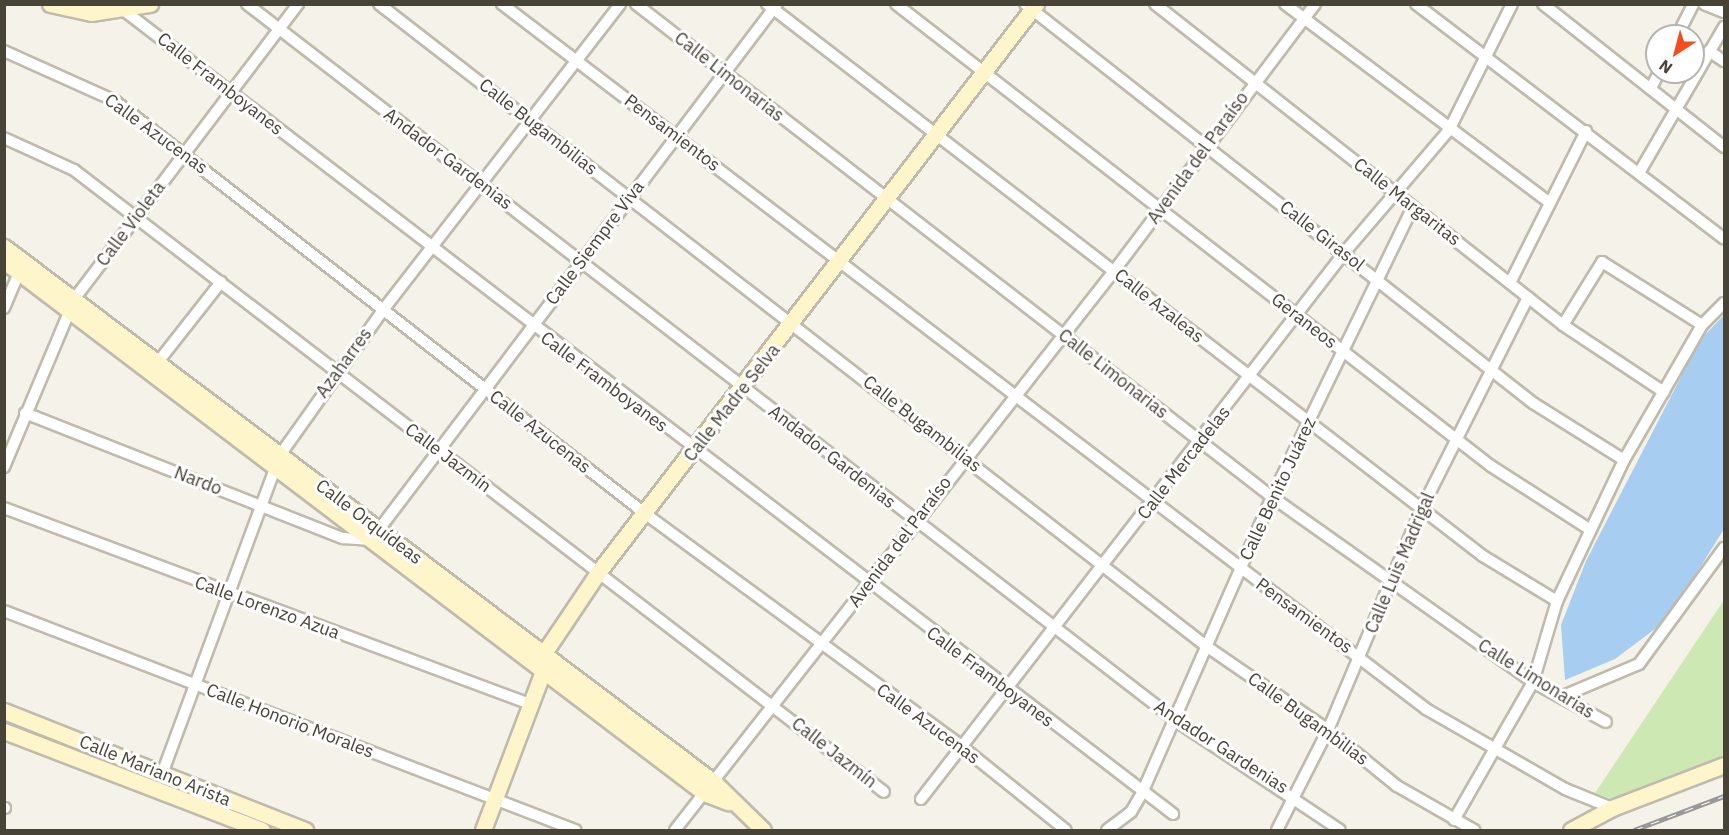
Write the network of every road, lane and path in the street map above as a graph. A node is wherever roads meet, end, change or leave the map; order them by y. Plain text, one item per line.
1 (50, 4) edge
2 (150, 4) edge
3 (247, 4) edge
4 (298, 4) edge
5 (379, 4) edge
6 (502, 4) edge
7 (620, 4) edge
8 (636, 4) edge
9 (896, 4) edge
10 (1155, 4) edge
11 (1285, 4) edge
12 (1315, 4) edge
13 (1416, 4) edge
14 (1512, 4) edge
15 (1544, 4) edge
16 (1693, 4) edge
17 (1704, 4) edge
18 (772, 6) edge
19 (1031, 6) edge
20 (126, 12) junction
21 (1725, 12) edge
22 (1303, 19) junction
23 (1683, 24) edge
24 (1725, 27) edge
25 (279, 30) junction
26 (4, 51) edge
27 (1709, 51) junction
28 (1488, 61) junction
29 (1725, 61) edge
30 (576, 62) junction
31 (984, 71) junction
32 (724, 72) junction
33 (1253, 84) junction
34 (1653, 84) edge
35 (1651, 88) junction
36 (232, 92) junction
37 (1675, 113) junction
38 (530, 120) junction
39 (1449, 130) junction
40 (1586, 131) junction
41 (937, 134) junction
42 (676, 136) junction
43 (4, 138) edge
44 (1206, 144) junction
45 (1725, 147) edge
46 (184, 154) junction
47 (1639, 173) junction
48 (481, 185) junction
49 (1394, 192) junction
50 (630, 198) junction
51 (887, 200) junction
52 (1551, 203) junction
53 (1413, 207) junction
54 (1161, 208) junction
55 (135, 217) junction
56 (1725, 239) edge
57 (4, 247) edge
58 (431, 248) junction
59 (1344, 253) junction
60 (843, 260) junction
61 (4, 261) edge
62 (582, 261) junction
63 (22, 265) junction
64 (1114, 271) junction
65 (1375, 278) junction
66 (221, 282) junction
67 (1510, 283) junction
68 (1528, 297) junction
69 (1725, 303) edge
70 (72, 304) junction
71 (4, 308) edge
72 (383, 309) junction
73 (1298, 317) junction
74 (793, 325) junction
75 (1563, 325) junction
76 (1702, 325) junction
77 (531, 327) junction
78 (1064, 335) junction
79 (1341, 351) junction
80 (158, 362) junction
81 (1490, 367) junction
82 (335, 373) junction
83 (1251, 377) junction
84 (484, 388) junction
85 (744, 389) junction
86 (1664, 392) junction
87 (1013, 396) junction
88 (25, 413) junction
89 (1308, 423) junction
90 (1457, 436) junction
91 (1199, 442) junction
92 (437, 451) junction
93 (694, 451) junction
94 (966, 457) junction
95 (1624, 460) junction
96 (279, 461) junction
97 (4, 467) edge
98 (1272, 497) junction
99 (1152, 504) junction
100 (264, 507) junction
101 (4, 508) edge
102 (1421, 510) junction
103 (646, 515) junction
104 (916, 522) junction
105 (1588, 529) junction
106 (375, 535) junction
107 (1725, 548) edge
108 (1103, 567) junction
109 (1240, 570) junction
110 (599, 571) junction
111 (869, 585) junction
112 (1392, 585) junction
113 (228, 594) junction
114 (1557, 601) junction
115 (4, 611) edge
116 (494, 624) junction
117 (1057, 629) junction
118 (1206, 646) junction
119 (820, 647) junction
120 (544, 653) junction
121 (1360, 656) junction
122 (543, 671) junction
123 (1533, 682) junction
124 (195, 685) junction
125 (1008, 691) junction
126 (1563, 696) junction
127 (531, 704) junction
128 (773, 707) junction
129 (4, 711) edge
130 (1175, 720) junction
131 (1606, 722) dead end
132 (1328, 730) junction
133 (4, 731) edge
134 (961, 746) junction
135 (1496, 749) junction
136 (1725, 765) edge
137 (162, 774) junction
138 (709, 788) junction
139 (884, 792) dead end
140 (1142, 793) junction
141 (1294, 795) junction
142 (921, 799) dead end
143 (496, 801) junction
144 (1612, 808) junction
145 (1173, 814) dead end
146 (1454, 820) junction
147 (760, 830) edge
148 (262, 831) edge
149 (304, 831) edge
150 (483, 831) edge
151 (575, 831) edge
152 (675, 831) edge
153 (1066, 831) edge
154 (1107, 831) edge
155 (1277, 831) edge
156 (1340, 831) edge
157 (1474, 831) edge
158 (1571, 831) edge

1 - 20 street
2 - 20 street
3 - 25 street, Andador Gardenias
4 - 25 street, Calle Violeta
5 - 38 street, Calle Bugambilias
6 - 30 street, Pensamientos
7 - 30 street, Azaharres
8 - 32 street, Calle Limonarias
9 - 31 street, Geraneos
10 - 33 street, Calle Margaritas
11 - 22 street
12 - 22 street, Avenida del Paraíso
13 - 28 street
14 - 28 street, Calle Mercadelas
15 - 35 street
16 - 23 street
17 - 21 street
18 - 32 street, Calle Siempre Viva
18 - 41 street, Calle Azaleas
19 - 31 street, Calle Madre Selva
19 - 44 street, Calle Girasol
20 - 36 street, Calle Framboyanes
22 - 33 street, Avenida del Paraíso
22 - 39 street
24 - 27 street
25 - 36 street, Calle Violeta
25 - 48 street, Andador Gardenias
26 - 46 street, Calle Azucenas
27 - 29 street
27 - 37 street
28 - 39 street, Calle Mercadelas
28 - 40 street
30 - 38 street, Azaharres
30 - 42 street, Pensamientos
31 - 41 street, Calle Madre Selva
31 - 54 street, Geraneos
32 - 42 street, Calle Siempre Viva
32 - 51 street, Calle Limonarias
33 - 44 street, Avenida del Paraíso
33 - 49 street, Calle Margaritas
34 - 35 street
35 - 37 street
36 - 46 street, Calle Violeta
36 - 58 street, Calle Framboyanes
37 - 45 street
37 - 47 street
38 - 48 street, Azaharres
38 - 50 street, Calle Bugambilias
39 - 49 street, Calle Mercadelas
39 - 52 street
40 - 47 street
40 - 52 street
41 - 51 street, Calle Madre Selva
41 - 64 street, Calle Azaleas
42 - 50 street, Calle Siempre Viva
42 - 60 street, Pensamientos
43 - 55 street, Calle Jazmín
44 - 54 street, Avenida del Paraíso
44 - 59 street, Calle Girasol
46 - 55 street, Calle Violeta
46 - 72 street, Calle Azucenas
47 - 56 street
48 - 58 street, Azaharres
48 - 62 street, Andador Gardenias
49 - 53 street, Calle Margaritas
49 - 59 street, Calle Mercadelas
50 - 62 street, Calle Siempre Viva
50 - 74 street, Calle Bugambilias
51 - 60 street, Calle Madre Selva
51 - 78 street, Calle Limonarias
52 - 67 street
53 - 65 street, Calle Benito Juárez
53 - 67 street, Calle Margaritas
54 - 64 street, Avenida del Paraíso
54 - 73 street, Geraneos
55 - 66 street, Calle Jazmín
55 - 70 street, Calle Violeta
57 - 63 street, Calle Orquídeas
58 - 72 street, Azaharres
58 - 77 street, Calle Framboyanes
59 - 65 street, Calle Girasol
59 - 73 street, Calle Mercadelas
60 - 74 street, Calle Madre Selva
60 - 87 street, Pensamientos
61 - 63 street, Calle Orquídeas
62 - 77 street, Calle Siempre Viva
62 - 85 street, Andador Gardenias
63 - 70 street, Calle Orquídeas
63 - 71 street
64 - 78 street, Avenida del Paraíso
64 - 83 street, Calle Azaleas
65 - 79 street, Calle Benito Juárez
65 - 81 street, Calle Girasol
66 - 80 street
66 - 82 street, Calle Jazmín
67 - 68 street, Calle Margaritas
68 - 75 street, Calle Margaritas
68 - 81 street, Calle Luis Madrigal
69 - 76 street
70 - 80 street, Calle Orquídeas
70 - 88 street, Calle Violeta
70 - 96 street, Calle Orquídeas
72 - 82 street, Azaharres
72 - 84 street, Calle Azucenas
73 - 79 street, Geraneos
73 - 83 street, Calle Mercadelas
74 - 85 street, Calle Madre Selva
74 - 94 street, Calle Bugambilias
75 - 76 street
75 - 86 street, Calle Margaritas
76 - 86 street
77 - 84 street, Calle Siempre Viva
77 - 93 street, Calle Framboyanes
78 - 87 street, Avenida del Paraíso
78 - 91 street, Calle Limonarias
79 - 89 street, Calle Benito Juárez
79 - 90 street, Geraneos
80 - 96 street, Calle Orquídeas
81 - 90 street, Calle Luis Madrigal
81 - 95 street, Calle Girasol
82 - 92 street, Calle Jazmín
82 - 96 street, Azaharres
83 - 89 street, Calle Azaleas
83 - 91 street, Calle Mercadelas
84 - 92 street, Calle Siempre Viva
84 - 103 street, Calle Azucenas
85 - 93 street, Calle Madre Selva
85 - 104 street, Andador Gardenias
86 - 95 street
87 - 94 street, Avenida del Paraíso
87 - 99 street, Pensamientos
88 - 97 street, Calle Violeta
88 - 100 street, Nardo
89 - 98 street, Calle Benito Juárez
89 - 102 street, Calle Azaleas
90 - 102 street, Calle Luis Madrigal
90 - 105 street, Geraneos
91 - 98 street, Calle Limonarias
91 - 99 street, Calle Mercadelas
92 - 106 street, Calle Siempre Viva
92 - 110 street, Calle Jazmín
93 - 103 street, Calle Madre Selva
93 - 111 street, Calle Framboyanes
94 - 104 street, Avenida del Paraíso
94 - 108 street, Calle Bugambilias
95 - 105 street
96 - 100 street, Azaharres
96 - 106 street, Calle Orquídeas
98 - 109 street, Calle Benito Juárez
98 - 112 street, Calle Limonarias
99 - 108 street, Calle Mercadelas
99 - 109 street, Pensamientos
100 - 106 street, Nardo
100 - 113 street, Azaharres
101 - 113 street, Calle Lorenzo Azua
102 - 112 street, Calle Luis Madrigal
102 - 114 street, Calle Azaleas
103 - 110 street, Calle Madre Selva
103 - 119 street, Calle Azucenas
104 - 111 street, Avenida del Paraíso
104 - 117 street, Andador Gardenias
105 - 114 street
106 - 116 street, Calle Orquídeas
107 - 126 street
108 - 117 street, Calle Mercadelas
108 - 118 street, Calle Bugambilias
109 - 118 street, Calle Benito Juárez
109 - 121 street, Pensamientos
110 - 120 street, Calle Madre Selva
110 - 128 street, Calle Jazmín
111 - 119 street, Avenida del Paraíso
111 - 125 street, Calle Framboyanes
112 - 121 street, Calle Luis Madrigal
112 - 123 street, Calle Limonarias
113 - 124 street, Azaharres
113 - 127 street, Calle Lorenzo Azua
114 - 123 street
115 - 124 street, Calle Honorio Morales
116 - 120 street, Calle Orquídeas
116 - 122 street, Calle Orquídeas
117 - 125 street, Calle Mercadelas
117 - 130 street, Andador Gardenias
118 - 130 street, Calle Benito Juárez
118 - 132 street, Calle Bugambilias
119 - 128 street, Avenida del Paraíso
119 - 134 street, Calle Azucenas
120 - 122 street
120 - 138 street, Calle Orquídeas
121 - 132 street, Calle Luis Madrigal
121 - 135 street, Pensamientos
122 - 127 street
122 - 138 street, Calle Orquídeas
123 - 126 street, Calle Limonarias
123 - 135 street
124 - 137 street, Azaharres
124 - 143 street, Calle Honorio Morales
125 - 134 street, Calle Mercadelas
125 - 140 street, Calle Framboyanes
126 - 131 street, Calle Limonarias
127 - 143 street
128 - 138 street, Avenida del Paraíso
128 - 139 street, Calle Jazmín
129 - 137 street, Calle Mariano Arista
130 - 140 street, Calle Benito Juárez
130 - 141 street, Andador Gardenias
132 - 141 street, Calle Luis Madrigal
132 - 146 street, Calle Bugambilias
133 - 148 street, Calle Mariano Arista
134 - 142 street, Calle Mercadelas
134 - 153 street, Calle Azucenas
135 - 144 street, Pensamientos
135 - 146 street
136 - 144 street
137 - 149 street, Calle Mariano Arista
138 - 147 street, Calle Orquídeas
138 - 152 street, Avenida del Paraíso
140 - 145 street, Calle Framboyanes
140 - 154 street, Calle Benito Juárez
141 - 155 street, Calle Luis Madrigal
141 - 156 street, Andador Gardenias
143 - 150 street
143 - 151 street, Calle Honorio Morales
144 - 158 street
146 - 157 street, Calle Bugambilias

